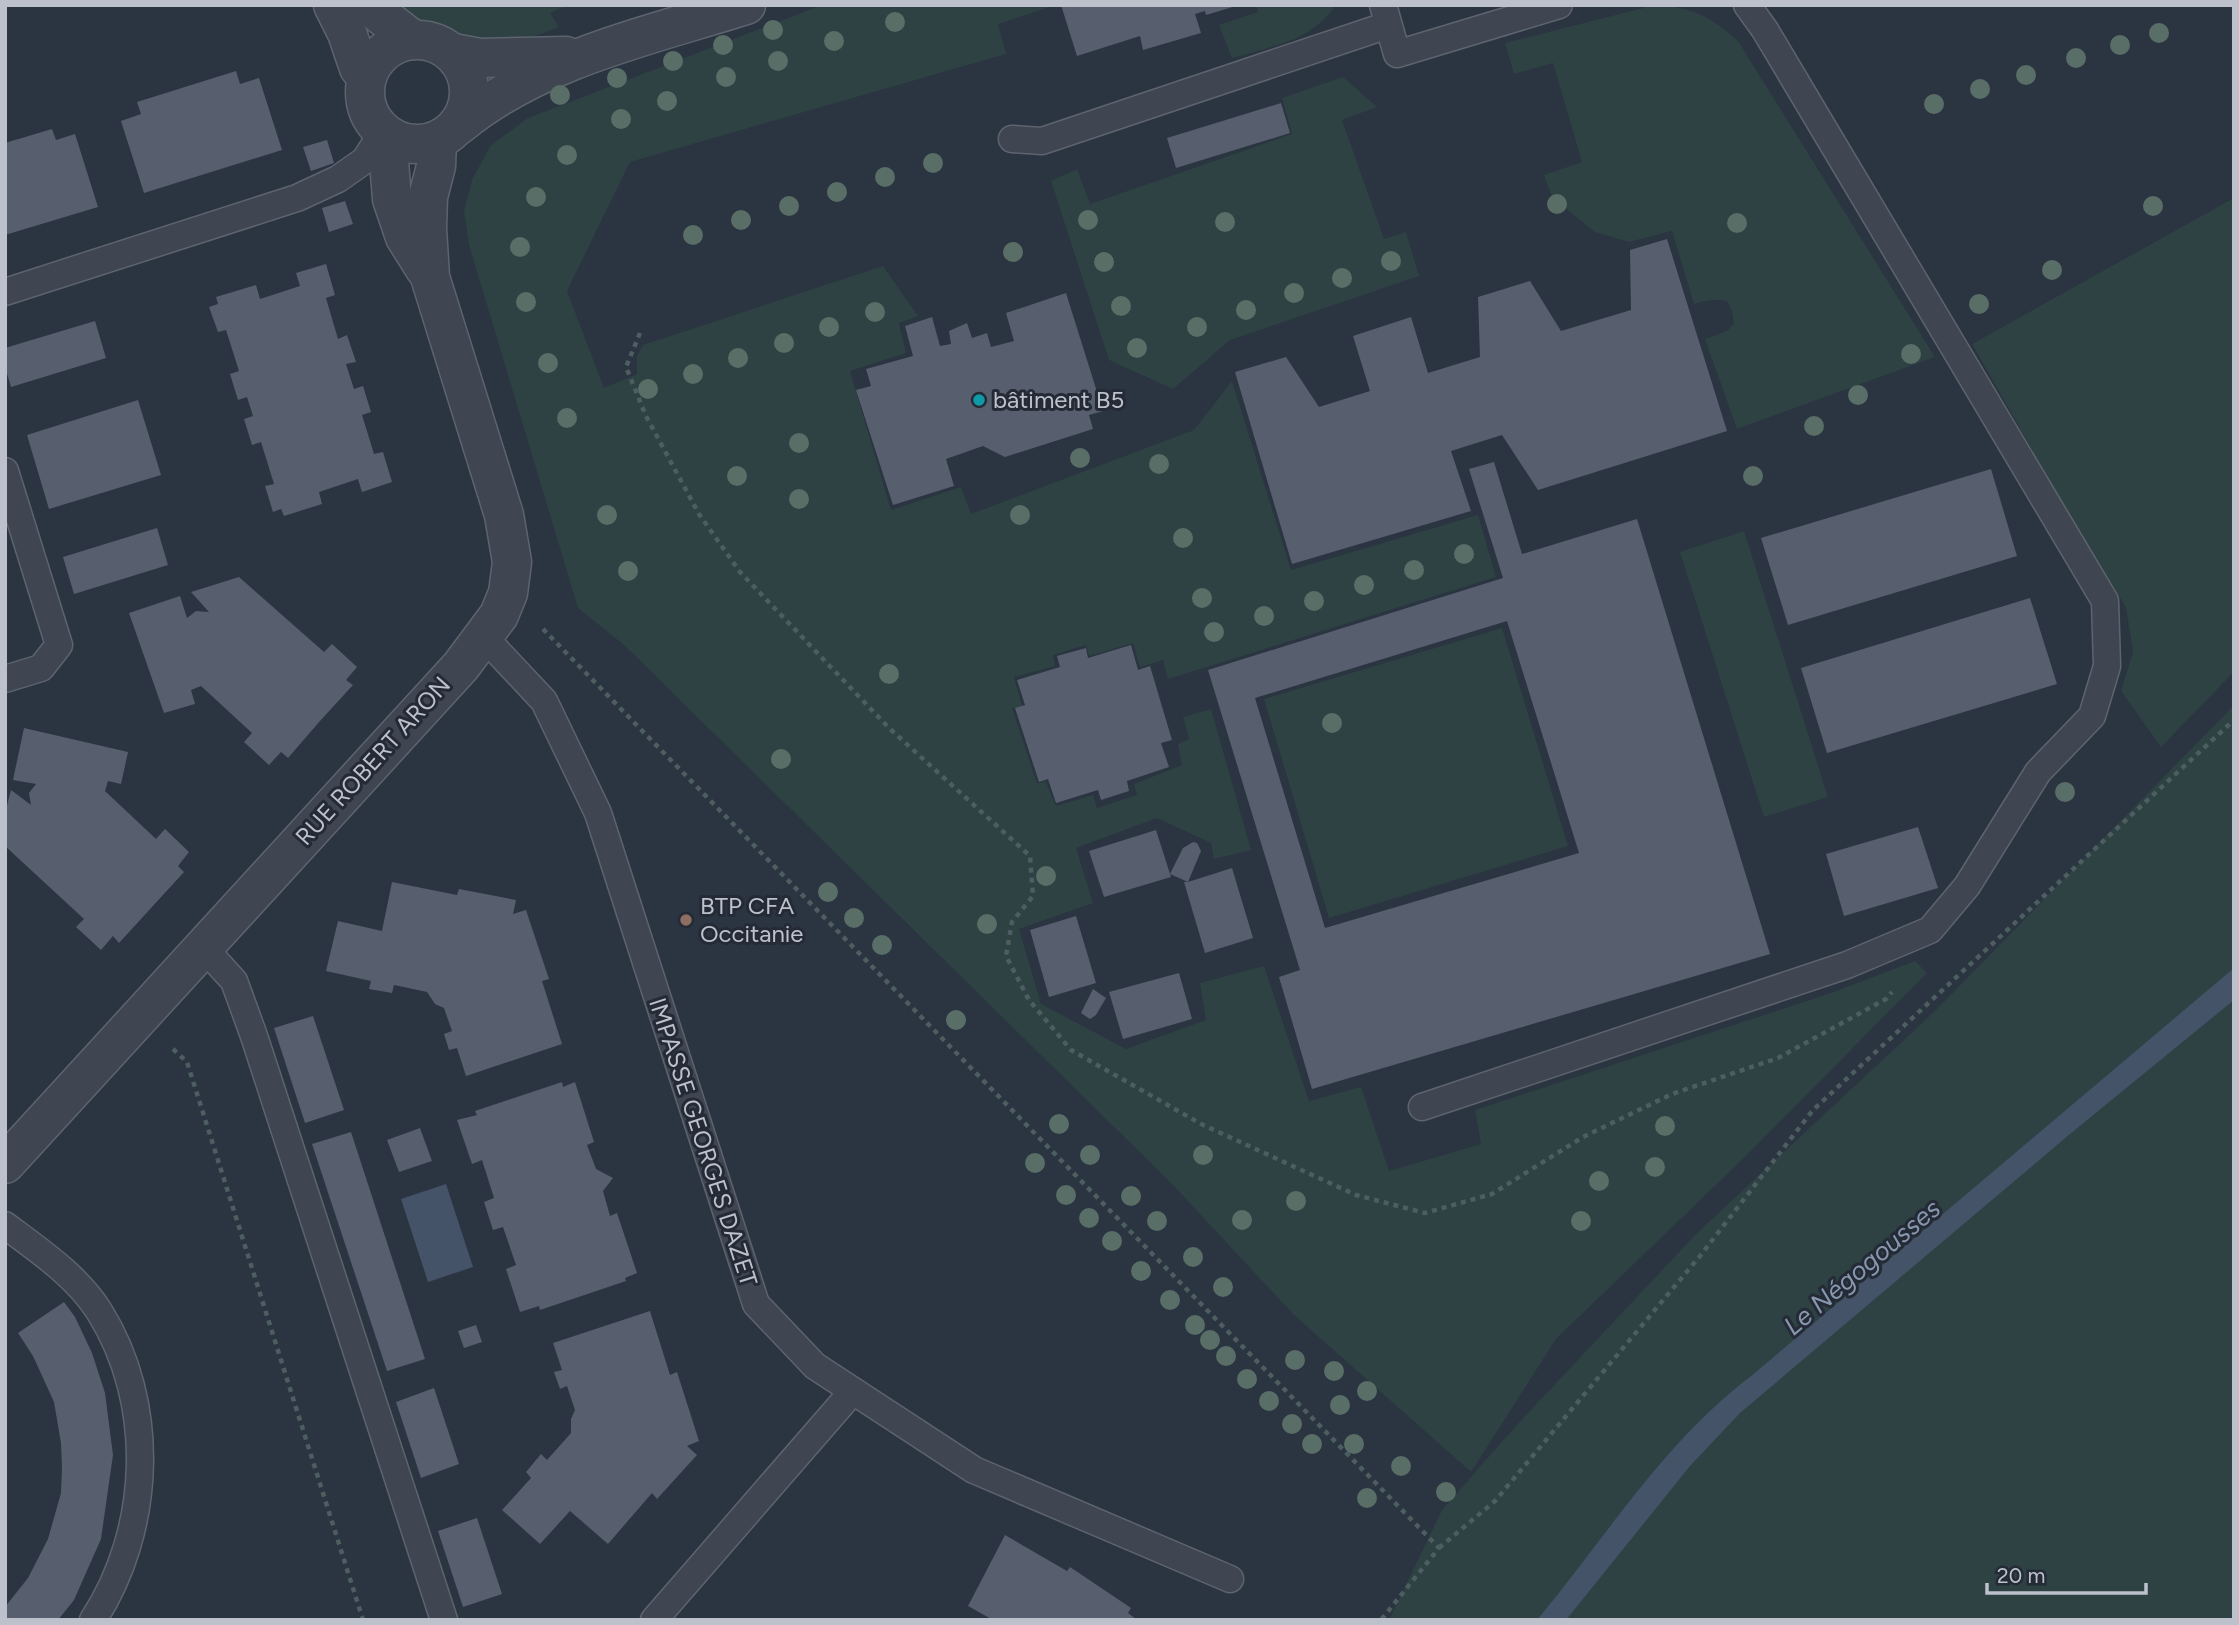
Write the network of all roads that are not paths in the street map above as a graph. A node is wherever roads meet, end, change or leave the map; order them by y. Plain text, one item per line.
1 (334, 5) edge
2 (368, 5) edge
3 (746, 5) edge
4 (1559, 5) edge
5 (1747, 5) edge
6 (1386, 15) edge
7 (413, 40) junction
8 (453, 53) junction
9 (585, 55) junction
10 (366, 76) junction
11 (448, 133) junction
12 (384, 135) junction
13 (1012, 139) dead end
14 (430, 277) junction
15 (5, 292) edge
16 (5, 471) edge
17 (484, 636) junction
18 (5, 679) edge
19 (203, 947) junction
20 (1422, 1107) dead end
21 (5, 1164) edge
22 (5, 1225) edge
23 (853, 1391) junction
24 (1230, 1579) dead end
25 (93, 1620) edge
26 (444, 1620) edge
27 (654, 1620) edge

1 - 10 street
2 - 7 street
3 - 9 street
4 - 6 lane
5 - 20 lane
6 - 13 lane
7 - 8 street
7 - 10 street
8 - 9 street
8 - 11 street
9 - 11 street
10 - 12 street
11 - 12 street
11 - 14 street, RUE ROBERT ARON
12 - 14 street, RUE ROBERT ARON
12 - 15 lane
14 - 17 street, RUE ROBERT ARON
16 - 18 lane
17 - 19 street, RUE ROBERT ARON
17 - 23 lane, IMPASSE GEORGES DAZET
19 - 21 street, RUE ROBERT ARON
19 - 26 lane
22 - 25 lane
23 - 24 lane, IMPASSE GEORGES DAZET
23 - 27 lane

